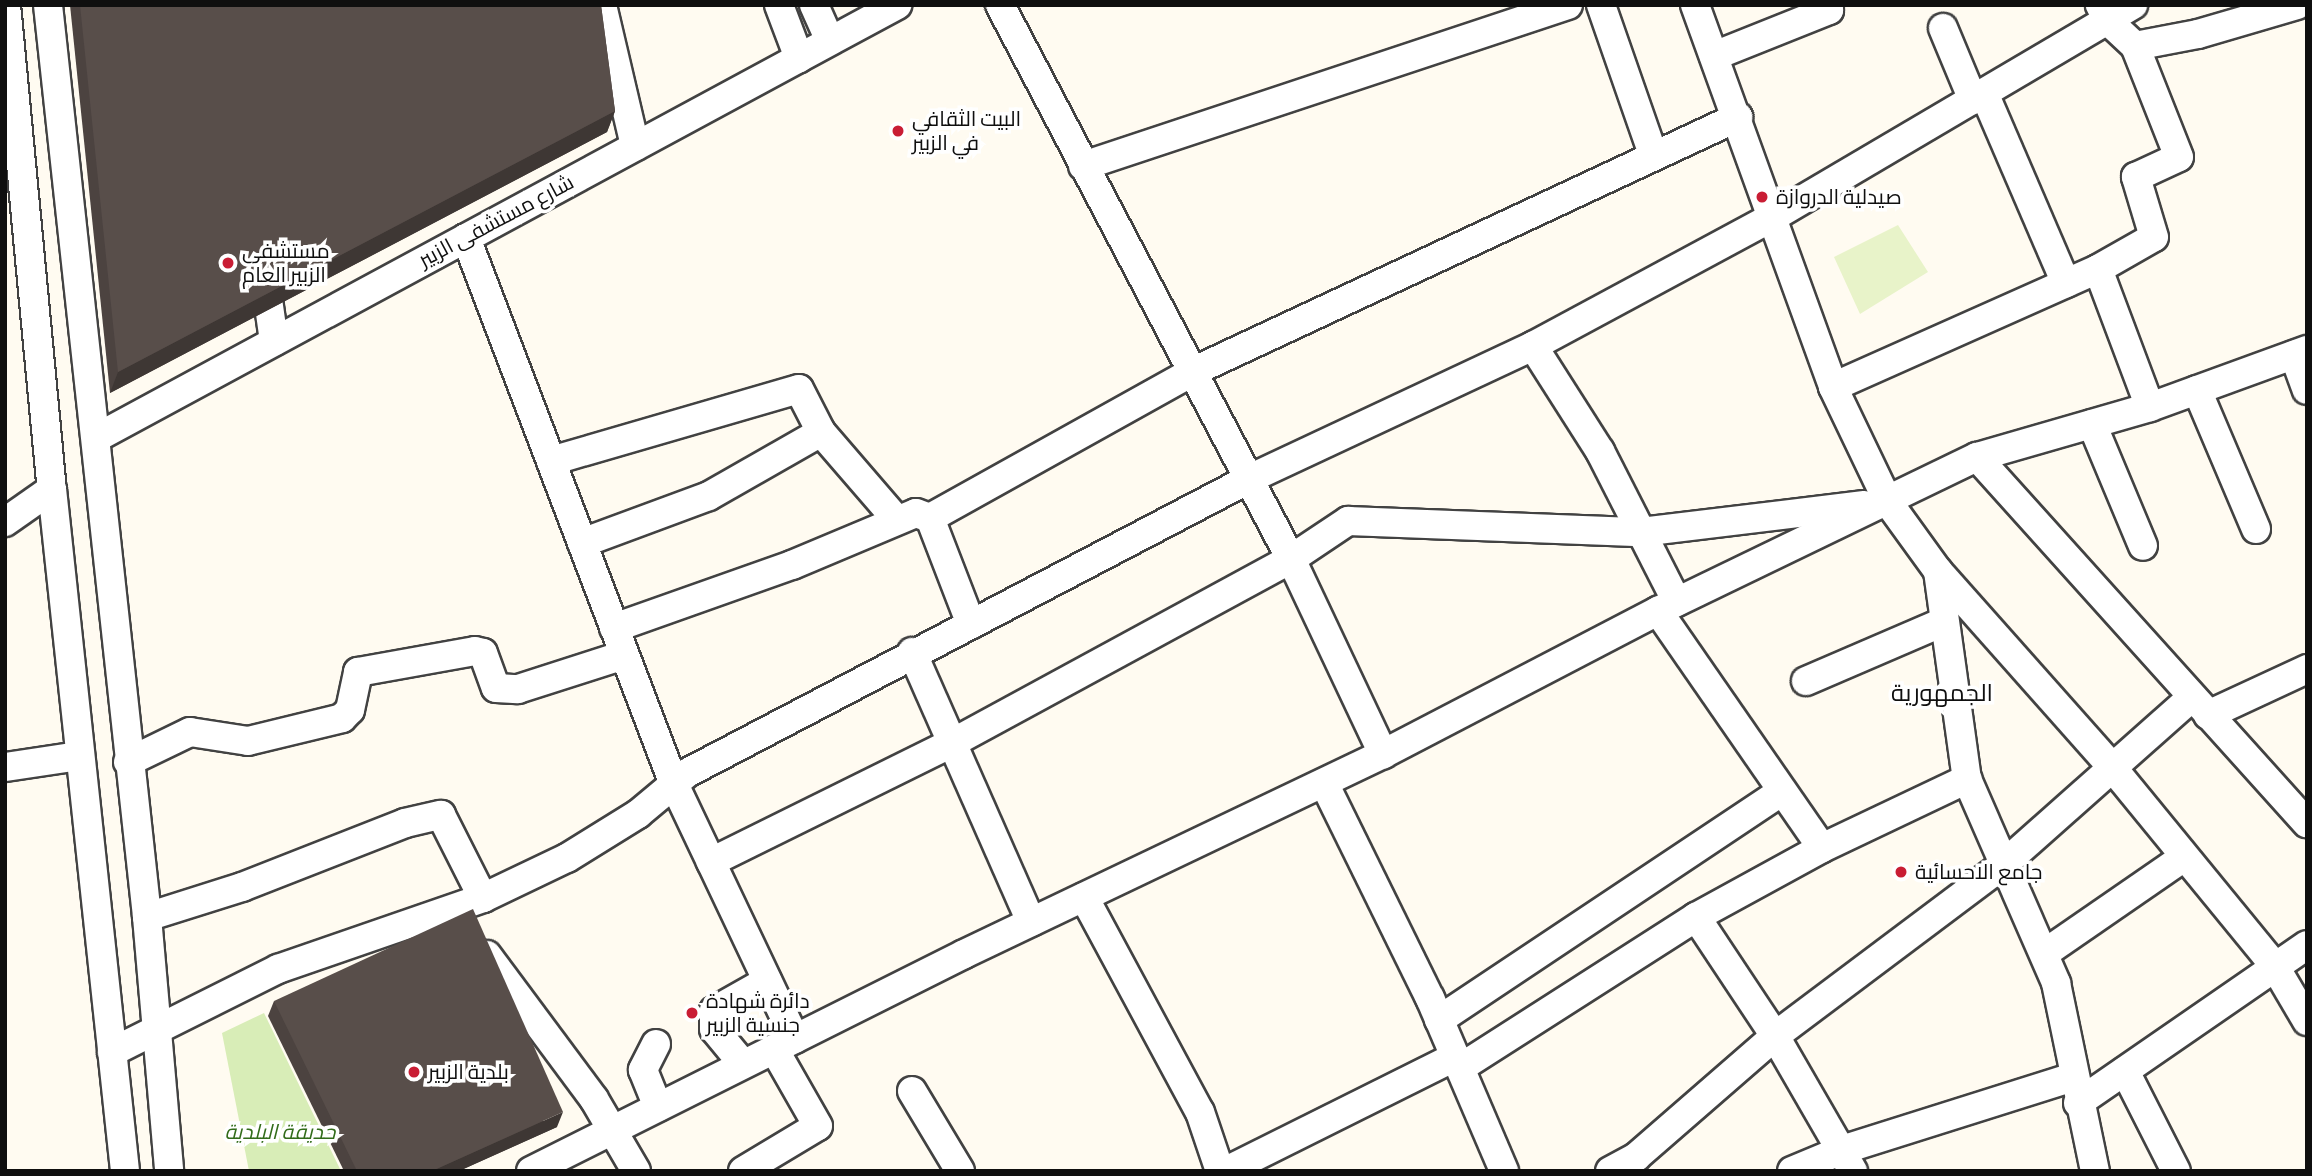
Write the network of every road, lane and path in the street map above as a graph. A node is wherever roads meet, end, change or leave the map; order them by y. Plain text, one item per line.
1 (6, 5) edge
2 (48, 5) edge
3 (602, 5) edge
4 (779, 5) edge
5 (814, 5) edge
6 (897, 5) edge
7 (1000, 5) edge
8 (1567, 5) edge
9 (1601, 5) edge
10 (1695, 5) edge
11 (1826, 5) edge
12 (2133, 5) edge
13 (2297, 5) edge
14 (2104, 13) edge
15 (1943, 28) dead end
16 (830, 41) junction
17 (2135, 46) junction
18 (1714, 56) junction
19 (799, 58) junction
20 (9, 62) edge
21 (1979, 97) junction
22 (1738, 117) junction
23 (635, 146) junction
24 (1653, 154) junction
25 (1083, 166) junction
26 (1773, 217) junction
27 (466, 238) junction
28 (260, 247) edge
29 (2098, 269) junction
30 (2066, 283) junction
31 (274, 341) junction
32 (1533, 346) junction
33 (2300, 353) edge
34 (1192, 372) junction
35 (1833, 387) junction
36 (2197, 390) junction
37 (2307, 390) edge
38 (2150, 407) junction
39 (2092, 424) junction
40 (821, 432) junction
41 (96, 438) junction
42 (1977, 457) junction
43 (551, 461) junction
44 (1247, 480) junction
45 (51, 489) junction
46 (1888, 502) junction
47 (930, 519) junction
48 (898, 520) junction
49 (5, 522) edge
50 (2256, 529) dead end
51 (1642, 532) junction
52 (582, 542) junction
53 (2143, 546) dead end
54 (1291, 559) junction
55 (1938, 570) junction
56 (1668, 606) junction
57 (1943, 622) junction
58 (971, 624) junction
59 (614, 628) junction
60 (912, 652) junction
61 (624, 655) junction
62 (2307, 669) edge
63 (1806, 681) dead end
64 (2199, 707) junction
65 (952, 743) junction
66 (1383, 754) junction
67 (79, 756) junction
68 (128, 762) junction
69 (2111, 766) junction
70 (5, 767) edge
71 (1967, 779) junction
72 (1324, 783) junction
73 (674, 784) junction
74 (1782, 790) junction
75 (2307, 822) edge
76 (1822, 848) junction
77 (2184, 857) junction
78 (710, 862) junction
79 (2004, 864) junction
80 (1084, 897) junction
81 (483, 898) junction
82 (147, 917) junction
83 (1696, 917) junction
84 (1031, 922) junction
85 (2307, 945) edge
86 (2045, 953) junction
87 (486, 955) edge
88 (2274, 965) junction
89 (768, 981) junction
90 (1439, 1020) junction
91 (2307, 1021) edge
92 (155, 1031) junction
93 (1775, 1036) junction
94 (656, 1044) dead end
95 (785, 1044) junction
96 (112, 1052) junction
97 (1457, 1063) junction
98 (743, 1064) junction
99 (2125, 1071) junction
100 (2076, 1090) junction
101 (912, 1091) dead end
102 (657, 1107) junction
103 (614, 1129) junction
104 (1847, 1160) edge
105 (951, 1168) edge
106 (125, 1171) edge
107 (169, 1171) edge
108 (531, 1171) edge
109 (636, 1171) edge
110 (743, 1171) edge
111 (1220, 1171) edge
112 (1226, 1171) edge
113 (1504, 1171) edge
114 (1610, 1171) edge
115 (1792, 1171) edge
116 (2095, 1171) edge
117 (2176, 1171) edge

1 - 20 street
2 - 41 street
3 - 23 street
4 - 19 street
5 - 16 street
6 - 16 street, شارع مستشفى الزبير
7 - 25 street
8 - 25 street
9 - 24 street
10 - 18 street
11 - 18 street
12 - 14 street
13 - 17 street
14 - 17 street
14 - 21 street
15 - 21 street
16 - 19 street, شارع مستشفى الزبير
17 - 29 street
18 - 22 street
19 - 23 street, شارع مستشفى الزبير
20 - 45 street
21 - 26 street
21 - 30 street
22 - 24 street
22 - 26 street
23 - 27 street, شارع مستشفى الزبير
24 - 34 street
25 - 34 street
26 - 32 street
26 - 35 street
27 - 31 street, شارع مستشفى الزبير
27 - 43 street
28 - 31 street
29 - 30 street
29 - 38 street
30 - 35 street
31 - 41 street, شارع مستشفى الزبير
32 - 44 street
32 - 51 street
33 - 36 street
33 - 37 street
34 - 44 street
34 - 47 street
35 - 46 street
36 - 38 street
36 - 50 street
38 - 39 street
39 - 42 street
39 - 53 street
40 - 43 street
40 - 48 street
40 - 52 street
41 - 68 street
42 - 46 street
42 - 64 street
43 - 52 street
44 - 54 street
44 - 58 street
45 - 49 street
45 - 67 street
46 - 51 street
46 - 55 street
46 - 56 street
47 - 48 street
47 - 58 street
48 - 59 street
51 - 54 street
51 - 56 street
52 - 59 street
54 - 65 street
54 - 66 street
55 - 57 street
55 - 69 street
56 - 66 street
56 - 74 street
57 - 63 street
57 - 71 street
58 - 60 street
59 - 61 street
60 - 65 street
60 - 73 street
61 - 68 street
61 - 73 street
62 - 64 street
64 - 69 street
64 - 75 street
65 - 78 street
65 - 84 street
66 - 72 street
67 - 70 street
67 - 96 street
68 - 82 street
69 - 77 street
69 - 79 street
71 - 76 street
71 - 79 street
72 - 80 street
72 - 90 street
73 - 78 street
73 - 81 street
74 - 76 street
74 - 90 street
76 - 83 street
77 - 86 street
77 - 88 street
78 - 89 street
79 - 86 street
79 - 93 street
80 - 84 street
80 - 111 street
81 - 82 street
81 - 92 street
82 - 92 street
83 - 93 street
83 - 97 street
84 - 95 street
85 - 88 street
86 - 100 street
87 - 103 street
88 - 91 street
88 - 99 street
89 - 95 street
89 - 98 street
90 - 97 street
92 - 96 street
92 - 107 street
93 - 104 street
93 - 114 street
94 - 102 street
95 - 98 street
95 - 110 street
96 - 106 street
97 - 112 street
97 - 113 street
98 - 102 street
99 - 100 street
99 - 117 street
100 - 104 street
100 - 116 street
101 - 105 street
102 - 103 street
103 - 108 street
103 - 109 street
104 - 115 street

